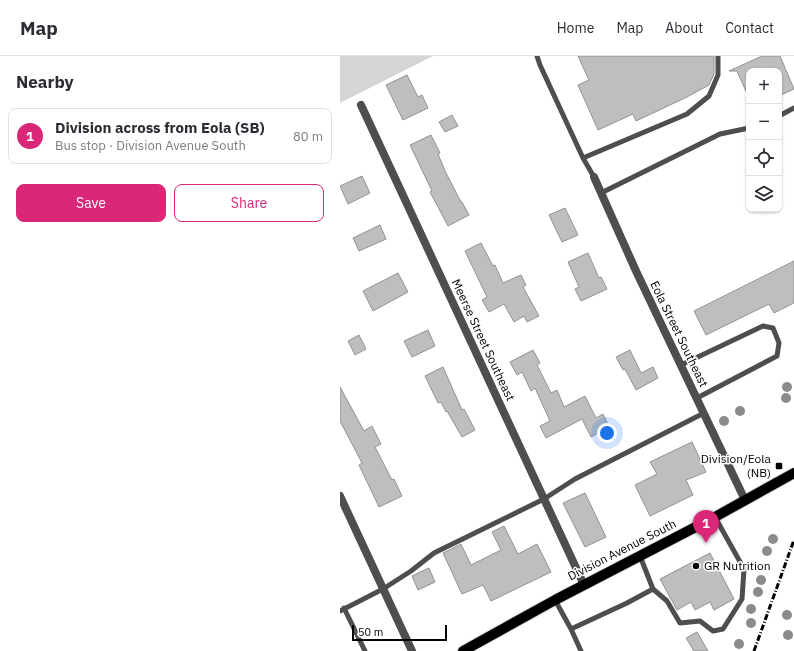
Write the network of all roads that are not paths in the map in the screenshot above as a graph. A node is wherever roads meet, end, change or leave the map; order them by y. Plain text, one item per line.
1 (537, 56) edge
2 (718, 56) edge
3 (361, 105) dead end
4 (794, 108) edge
5 (782, 114) edge
6 (746, 129) edge
7 (583, 158) junction
8 (594, 177) joint
9 (601, 193) junction
10 (681, 365) junction
11 (697, 398) junction
12 (704, 413) junction
13 (794, 473) edge
14 (340, 496) edge
15 (544, 500) junction
16 (745, 500) junction
17 (715, 517) junction
18 (640, 556) junction
19 (584, 585) junction
20 (383, 589) junction
21 (653, 589) junction
22 (555, 600) junction
23 (342, 610) edge
24 (571, 629) junction
25 (365, 651) edge
26 (412, 651) edge
27 (463, 651) edge
28 (581, 651) edge

1 - 7 lane
2 - 7 lane
3 - 15 street, Meerse Street Southeast
4 - 5 lane
6 - 9 lane
7 - 8 lane
8 - 9 street, Eola Street Southeast
9 - 10 street, Eola Street Southeast
10 - 11 street, Eola Street Southeast
10 - 11 lane
11 - 12 street, Eola Street Southeast
12 - 15 lane
12 - 16 street, Eola Street Southeast
13 - 16 main road, Division Avenue South
14 - 20 street
15 - 19 street, Meerse Street Southeast
15 - 20 lane
16 - 17 main road, Division Avenue South
17 - 18 main road, Division Avenue South
17 - 21 lane
18 - 19 main road, Division Avenue South
18 - 21 lane
19 - 22 main road, Division Avenue South
20 - 23 lane
20 - 26 street
21 - 24 lane
22 - 24 lane
22 - 27 main road, Division Avenue South
23 - 25 lane
24 - 28 lane

